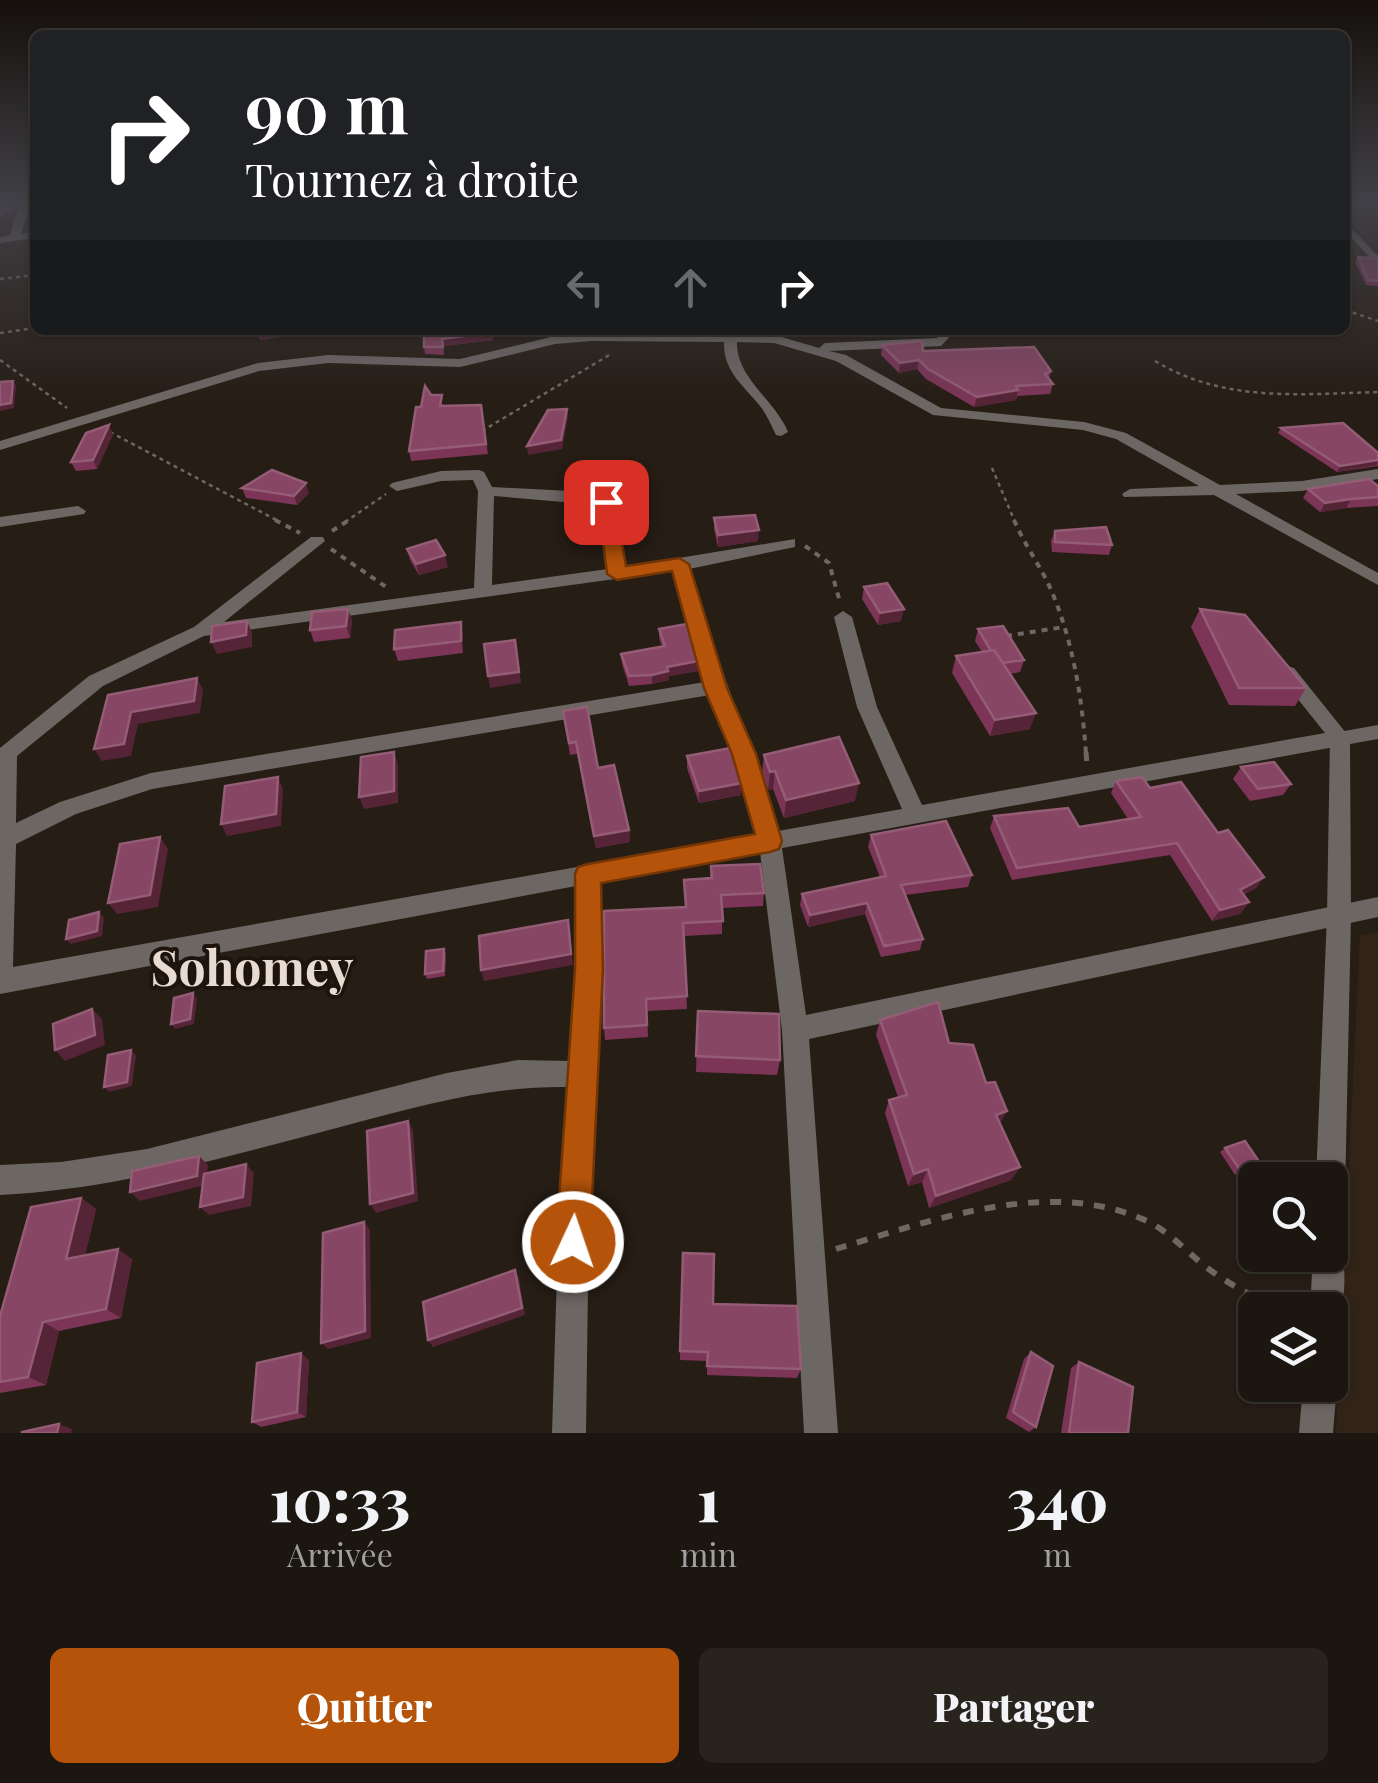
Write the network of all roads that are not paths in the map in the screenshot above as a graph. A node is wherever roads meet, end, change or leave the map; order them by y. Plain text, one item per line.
1 (648, 335) edge
2 (716, 335) edge
3 (731, 335) edge
4 (740, 335) edge
5 (767, 335) edge
6 (946, 335) edge
7 (775, 339) junction
8 (638, 340) junction
9 (808, 347) junction
10 (781, 432) dead end
11 (0, 446) edge
12 (1378, 474) edge
13 (398, 486) road end
14 (1212, 489) junction
15 (486, 492) junction
16 (1130, 494) dead end
17 (78, 511) dead end
18 (0, 522) edge
19 (317, 541) road end
20 (790, 543) road end
21 (679, 564) junction
22 (617, 574) junction
23 (1378, 580) edge
24 (484, 594) junction
25 (843, 617) road end
26 (200, 632) junction
27 (1276, 660) edge
28 (716, 688) junction
29 (1378, 732) edge
30 (1340, 738) junction
31 (4, 757) edge
32 (916, 814) junction
33 (6, 838) junction
34 (770, 841) junction
35 (588, 874) junction
36 (1378, 907) edge
37 (1339, 915) junction
38 (0, 982) edge
39 (795, 1030) junction
40 (582, 1074) junction
41 (1331, 1162) edge
42 (0, 1180) edge
43 (1319, 1402) edge
44 (569, 1433) edge
45 (821, 1433) edge
46 (1316, 1433) edge

1 - 8 street
2 - 8 street
3 - 10 street
4 - 7 street
5 - 7 street
6 - 9 street
7 - 9 street
8 - 11 street
9 - 14 street
12 - 14 street
13 - 15 street
14 - 16 street
14 - 23 street
15 - 22 street
15 - 24 street
17 - 18 street
19 - 26 street
20 - 21 street
21 - 22 street
21 - 28 street
22 - 24 street
24 - 26 street
25 - 32 street
26 - 31 street
27 - 30 street
28 - 33 street
28 - 34 street
29 - 30 street
30 - 32 street
30 - 37 street
31 - 33 street
32 - 34 street
33 - 38 street
34 - 35 street
34 - 39 street
35 - 38 street
35 - 40 street
36 - 37 street
37 - 39 street
37 - 41 street
39 - 45 street
40 - 42 street
40 - 44 street
43 - 46 street

